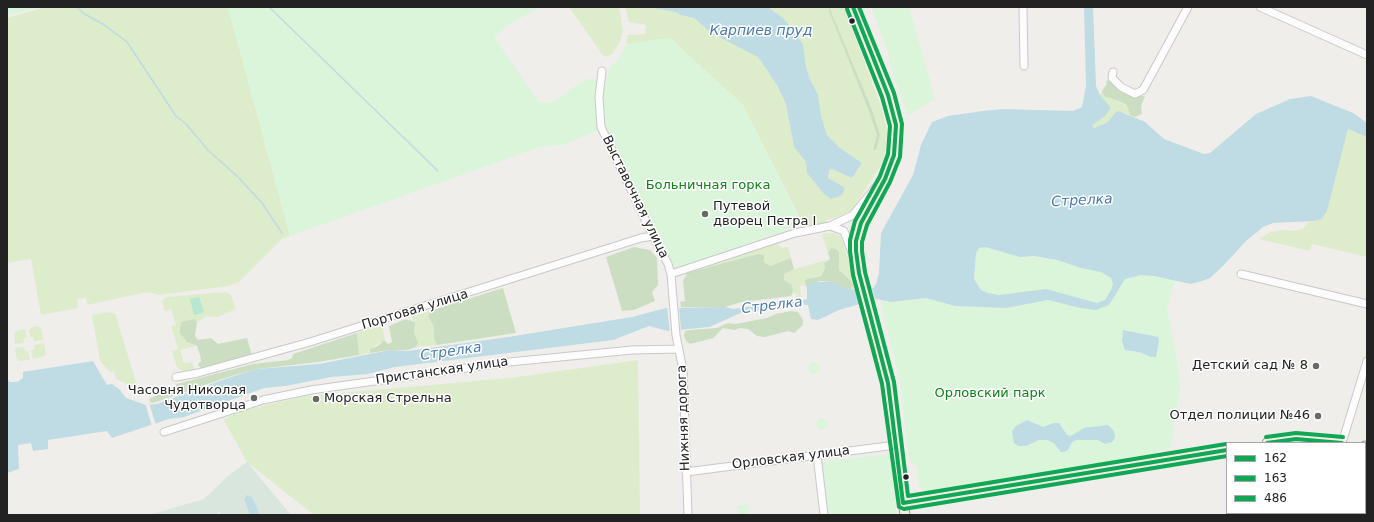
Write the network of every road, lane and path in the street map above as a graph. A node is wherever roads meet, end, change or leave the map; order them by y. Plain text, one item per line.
1 (853, 7) edge
2 (859, 7) edge
3 (1023, 7) edge
4 (1188, 7) edge
5 (1262, 8) edge
6 (1367, 55) edge
7 (1024, 66) dead end
8 (602, 71) dead end
9 (1114, 72) dead end
10 (885, 179) junction
11 (830, 226) junction
12 (653, 236) junction
13 (857, 265) junction
14 (671, 274) junction
15 (1241, 274) dead end
16 (864, 282) junction
17 (1367, 304) edge
18 (871, 306) junction
19 (678, 349) junction
20 (1367, 361) edge
21 (176, 377) dead end
22 (164, 432) dead end
23 (1274, 442) edge
24 (1330, 442) edge
25 (1342, 442) edge
26 (896, 445) junction
27 (1226, 450) edge
28 (817, 455) junction
29 (686, 472) junction
30 (906, 502) junction
31 (688, 515) edge
32 (824, 515) edge
33 (905, 515) edge
34 (911, 515) edge

1 - 10 main road
2 - 16 main road
3 - 7 street
4 - 9 street
5 - 6 street
8 - 12 street, Выставочная улица
10 - 11 street
10 - 13 main road
11 - 13 street
11 - 14 street
12 - 14 street, Выставочная улица
12 - 21 street, Портовая улица
13 - 16 main road
14 - 19 street, Нижняя дорога
15 - 17 street
16 - 18 main road
18 - 26 main road
18 - 30 main road
19 - 22 street, Пристанская улица
19 - 29 street, Нижняя дорога
20 - 25 street
23 - 24 main road
26 - 28 street, Орловская улица
26 - 30 main road
27 - 30 main road
28 - 29 street, Орловская улица
28 - 32 street
29 - 31 street, Нижняя дорога
30 - 33 main road
30 - 34 main road

